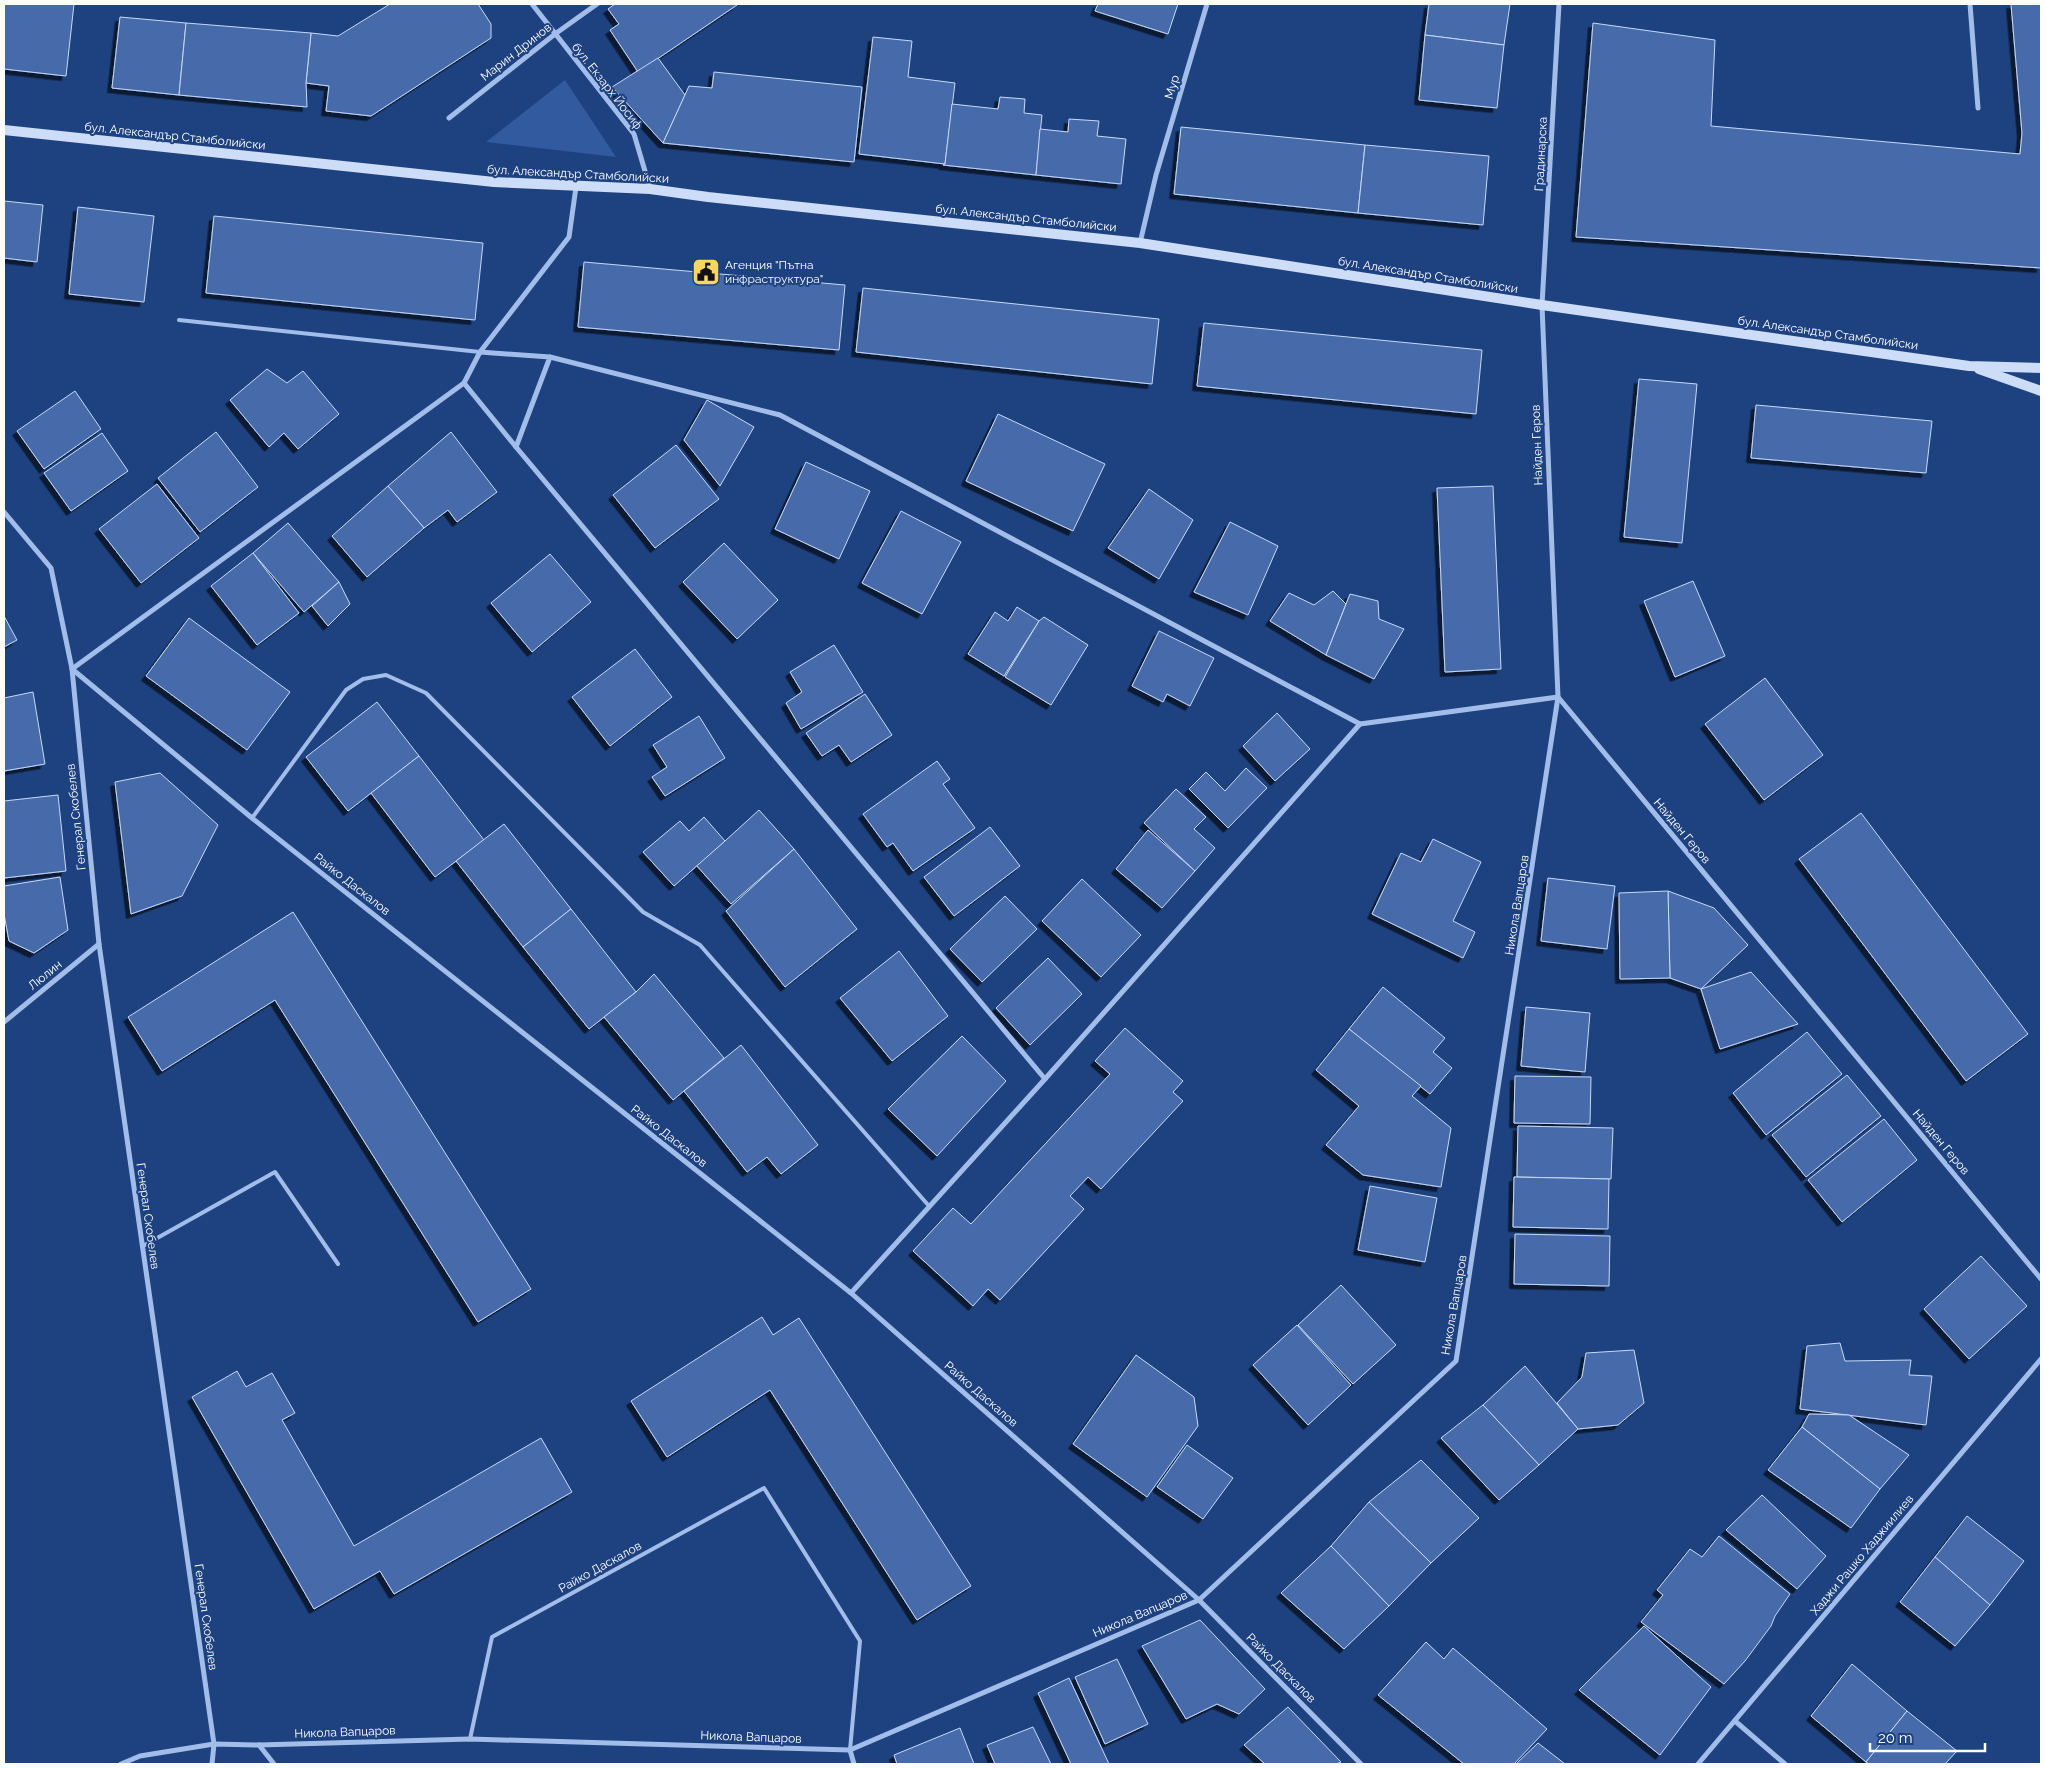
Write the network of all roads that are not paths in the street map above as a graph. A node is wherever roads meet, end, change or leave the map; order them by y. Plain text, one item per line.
1 (532, 4) edge
2 (597, 4) edge
3 (1206, 4) edge
4 (1560, 4) edge
5 (1970, 4) edge
6 (555, 34) junction
7 (1978, 108) dead end
8 (449, 118) dead end
9 (4, 130) edge
10 (576, 187) junction
11 (650, 189) junction
12 (1140, 243) junction
13 (1542, 305) junction
14 (179, 320) dead end
15 (480, 352) junction
16 (550, 358) junction
17 (1968, 366) junction
18 (2041, 368) edge
19 (464, 383) junction
20 (2041, 391) edge
21 (516, 447) junction
22 (4, 512) edge
23 (72, 669) junction
24 (1558, 697) junction
25 (1360, 724) junction
26 (252, 818) junction
27 (99, 944) junction
28 (4, 1022) edge
29 (1045, 1079) junction
30 (929, 1206) junction
31 (143, 1246) junction
32 (338, 1264) dead end
33 (2041, 1279) edge
34 (851, 1293) junction
35 (2041, 1358) edge
36 (1200, 1600) junction
37 (1735, 1721) junction
38 (470, 1739) junction
39 (214, 1744) junction
40 (258, 1745) junction
41 (850, 1750) junction
42 (121, 1764) edge
43 (212, 1764) edge
44 (274, 1764) edge
45 (854, 1764) edge
46 (1361, 1764) edge
47 (1698, 1764) edge
48 (1785, 1764) edge

1 - 6 street, бул. Екзарх Йосиф
2 - 6 street, Марин Дринов
3 - 12 street, Мур
4 - 13 street, Градинарска
5 - 7 street
6 - 8 street, Марин Дринов
6 - 11 street, бул. Екзарх Йосиф
9 - 10 street, бул. Александър Стамболийски
10 - 11 street, бул. Александър Стамболийски
10 - 15 street
11 - 12 street, бул. Александър Стамболийски
12 - 13 street, бул. Александър Стамболийски
13 - 17 street, бул. Александър Стамболийски
13 - 24 street, Найден Геров
14 - 15 lane
15 - 16 street
15 - 19 street
16 - 21 street
16 - 25 street
17 - 18 street, бул. Александър Стамболийски
17 - 20 street
19 - 21 street
19 - 23 street
21 - 29 street
22 - 23 street
23 - 26 street, Райко Даскалов
23 - 27 street, Генерал Скобелев
24 - 25 street
24 - 33 street, Найден Геров
24 - 36 street, Никола Вапцаров
25 - 29 street
26 - 30 lane
26 - 34 street, Райко Даскалов
27 - 28 street, Люлин
27 - 31 street, Генерал Скобелев
29 - 30 street
30 - 34 street
31 - 32 lane
31 - 39 street, Генерал Скобелев
34 - 36 street, Райко Даскалов
35 - 37 street, Хаджи Рашко Хаджиилиев
36 - 41 street, Никола Вапцаров
36 - 46 street, Райко Даскалов
37 - 47 street, Хаджи Рашко Хаджиилиев
37 - 48 street
38 - 40 street, Никола Вапцаров
38 - 41 street, Никола Вапцаров
38 - 41 lane, Райко Даскалов
39 - 40 street, Никола Вапцаров
39 - 42 street, Никола Вапцаров
39 - 43 street, Генерал Скобелев
40 - 44 street
41 - 45 street

